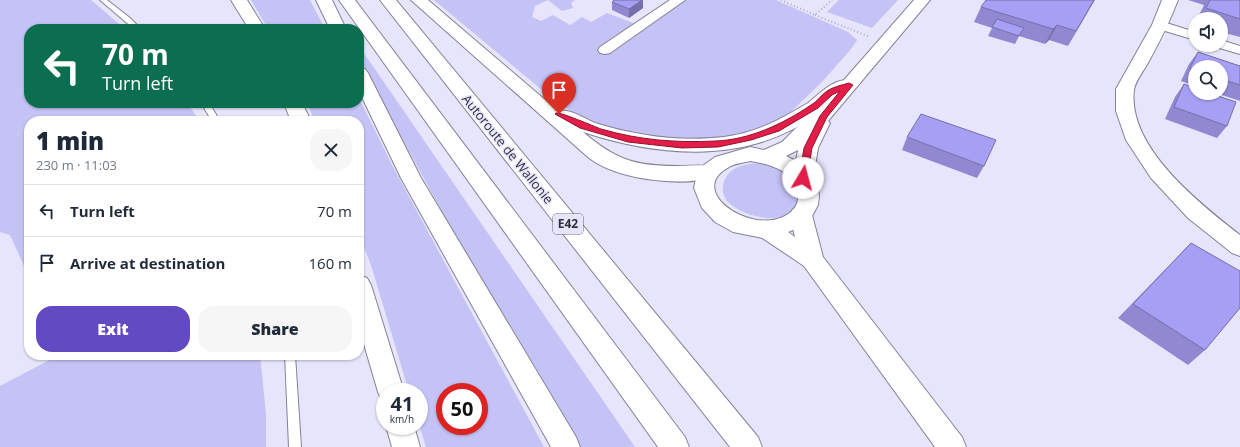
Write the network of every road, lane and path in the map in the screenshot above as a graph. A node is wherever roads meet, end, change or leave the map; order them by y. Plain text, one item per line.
1 (103, 0) edge
2 (239, 0) edge
3 (324, 0) edge
4 (347, 0) edge
5 (388, 0) edge
6 (419, 0) edge
7 (679, 0) edge
8 (781, 0) edge
9 (832, 0) edge
10 (922, 0) edge
11 (1170, 0) edge
12 (815, 15) junction
13 (133, 24) edge
14 (254, 24) edge
15 (336, 24) edge
16 (1160, 25) junction
17 (1188, 34) edge
18 (886, 43) junction
19 (1228, 46) edge
20 (606, 50) dead end
21 (1240, 50) edge
22 (364, 83) edge
23 (849, 85) junction
24 (531, 97) junction
25 (824, 116) junction
26 (768, 156) junction
27 (708, 172) junction
28 (803, 178) junction
29 (801, 215) junction
30 (766, 228) junction
31 (1240, 247) edge
32 (812, 260) junction
33 (364, 302) edge
34 (290, 360) edge
35 (388, 383) edge
36 (403, 435) edge
37 (295, 447) edge
38 (406, 447) edge
39 (566, 447) edge
40 (675, 447) edge
41 (748, 447) edge
42 (952, 447) edge

1 - 13 lane
2 - 14 main road
3 - 15 main road
4 - 40 main road
5 - 41 main road, Autoroute de Wallonie / E42
6 - 24 main road
7 - 20 street
8 - 12 path
9 - 12 path
10 - 18 main road
11 - 16 main road
12 - 18 path
16 - 17 street
16 - 31 main road
18 - 23 main road
19 - 21 street
22 - 39 main road
23 - 24 main road
23 - 25 main road
24 - 27 main road
25 - 26 main road
25 - 28 main road
26 - 27 main road
26 - 28 main road
27 - 30 main road
28 - 29 main road
29 - 30 main road
29 - 32 main road
30 - 32 main road
32 - 42 main road
33 - 35 main road
34 - 37 lane
36 - 38 main road

